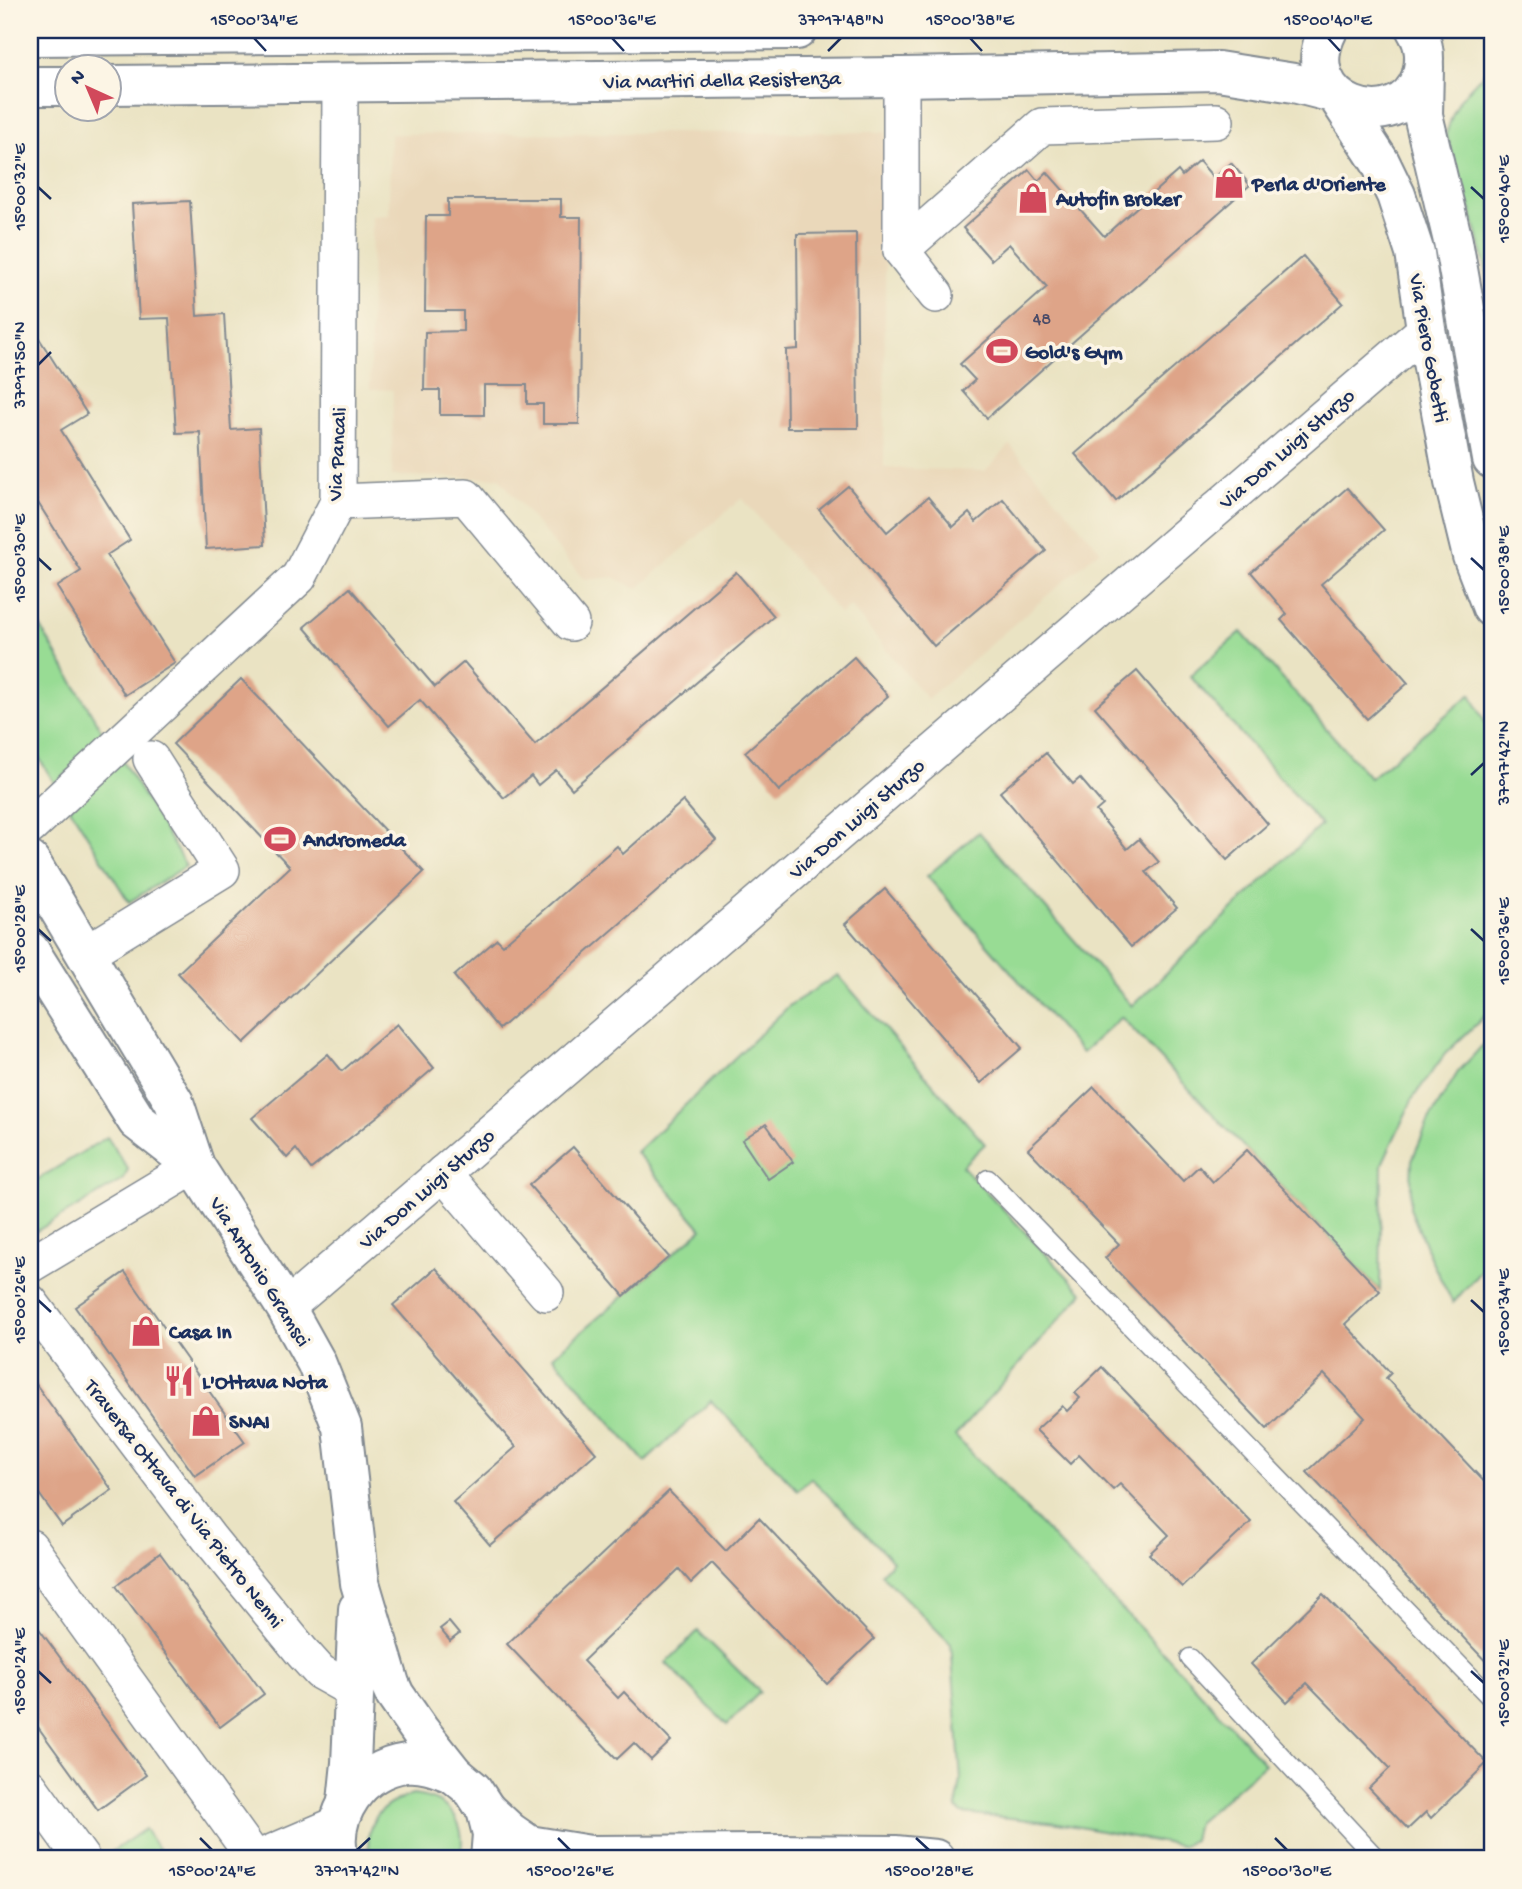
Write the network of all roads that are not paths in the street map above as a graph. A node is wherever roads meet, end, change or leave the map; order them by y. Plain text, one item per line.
1 (797, 30) edge
2 (1328, 30) edge
3 (1416, 30) edge
4 (131, 33) edge
5 (30, 36) edge
6 (1424, 67) junction
7 (901, 77) junction
8 (340, 82) junction
9 (122, 85) edge
10 (30, 86) edge
11 (52, 86) edge
12 (1336, 96) junction
13 (1216, 121) dead end
14 (901, 250) junction
15 (936, 295) dead end
16 (1426, 329) junction
17 (1492, 459) edge
18 (338, 502) junction
19 (1492, 608) edge
20 (570, 624) dead end
21 (150, 760) dead end
22 (30, 827) edge
23 (30, 861) edge
24 (30, 951) edge
25 (85, 954) junction
26 (195, 1166) junction
27 (443, 1173) junction
28 (988, 1179) dead end
29 (30, 1265) edge
30 (546, 1293) dead end
31 (30, 1301) edge
32 (286, 1308) junction
33 (30, 1547) edge
34 (360, 1583) junction
35 (1190, 1658) dead end
36 (354, 1691) junction
37 (1492, 1699) edge
38 (454, 1774) junction
39 (30, 1787) edge
40 (486, 1810) junction
41 (338, 1838) edge
42 (754, 1856) edge
43 (82, 1859) edge
44 (255, 1859) edge
45 (490, 1859) edge
46 (935, 1859) edge
47 (1377, 1859) edge

1 - 4 main road
2 - 12 main road, Via Piero Gobetti
3 - 6 main road, Via Piero Gobetti
4 - 5 main road
6 - 12 main road, Via Martiri della Resistenza
6 - 17 main road, Via Piero Gobetti
7 - 8 main road, Via Martiri della Resistenza
7 - 12 main road, Via Martiri della Resistenza
7 - 14 street
8 - 9 main road, Via Martiri della Resistenza
8 - 18 street, Via Pancali
10 - 11 main road
12 - 16 main road, Via Piero Gobetti
13 - 14 street
14 - 15 street
16 - 19 main road, Via Piero Gobetti
16 - 27 street, Via Don Luigi Sturzo
18 - 20 street
18 - 22 street, Via Pancali
21 - 25 street
23 - 25 main road, Via Antonio Gramsci
24 - 26 main road, Via Antonio Gramsci
25 - 26 main road, Via Antonio Gramsci
26 - 29 street
26 - 32 main road, Via Antonio Gramsci
27 - 30 street
27 - 32 street, Via Don Luigi Sturzo
28 - 37 lane
31 - 36 street, Traversa Ottava di Via Pietro Nenni
32 - 34 main road, Via Antonio Gramsci
33 - 44 street
34 - 36 main road
34 - 38 main road
35 - 47 lane
36 - 41 main road
38 - 40 main road
38 - 41 main road
39 - 43 street
40 - 42 main road
40 - 45 main road
41 - 44 street
42 - 46 main road

